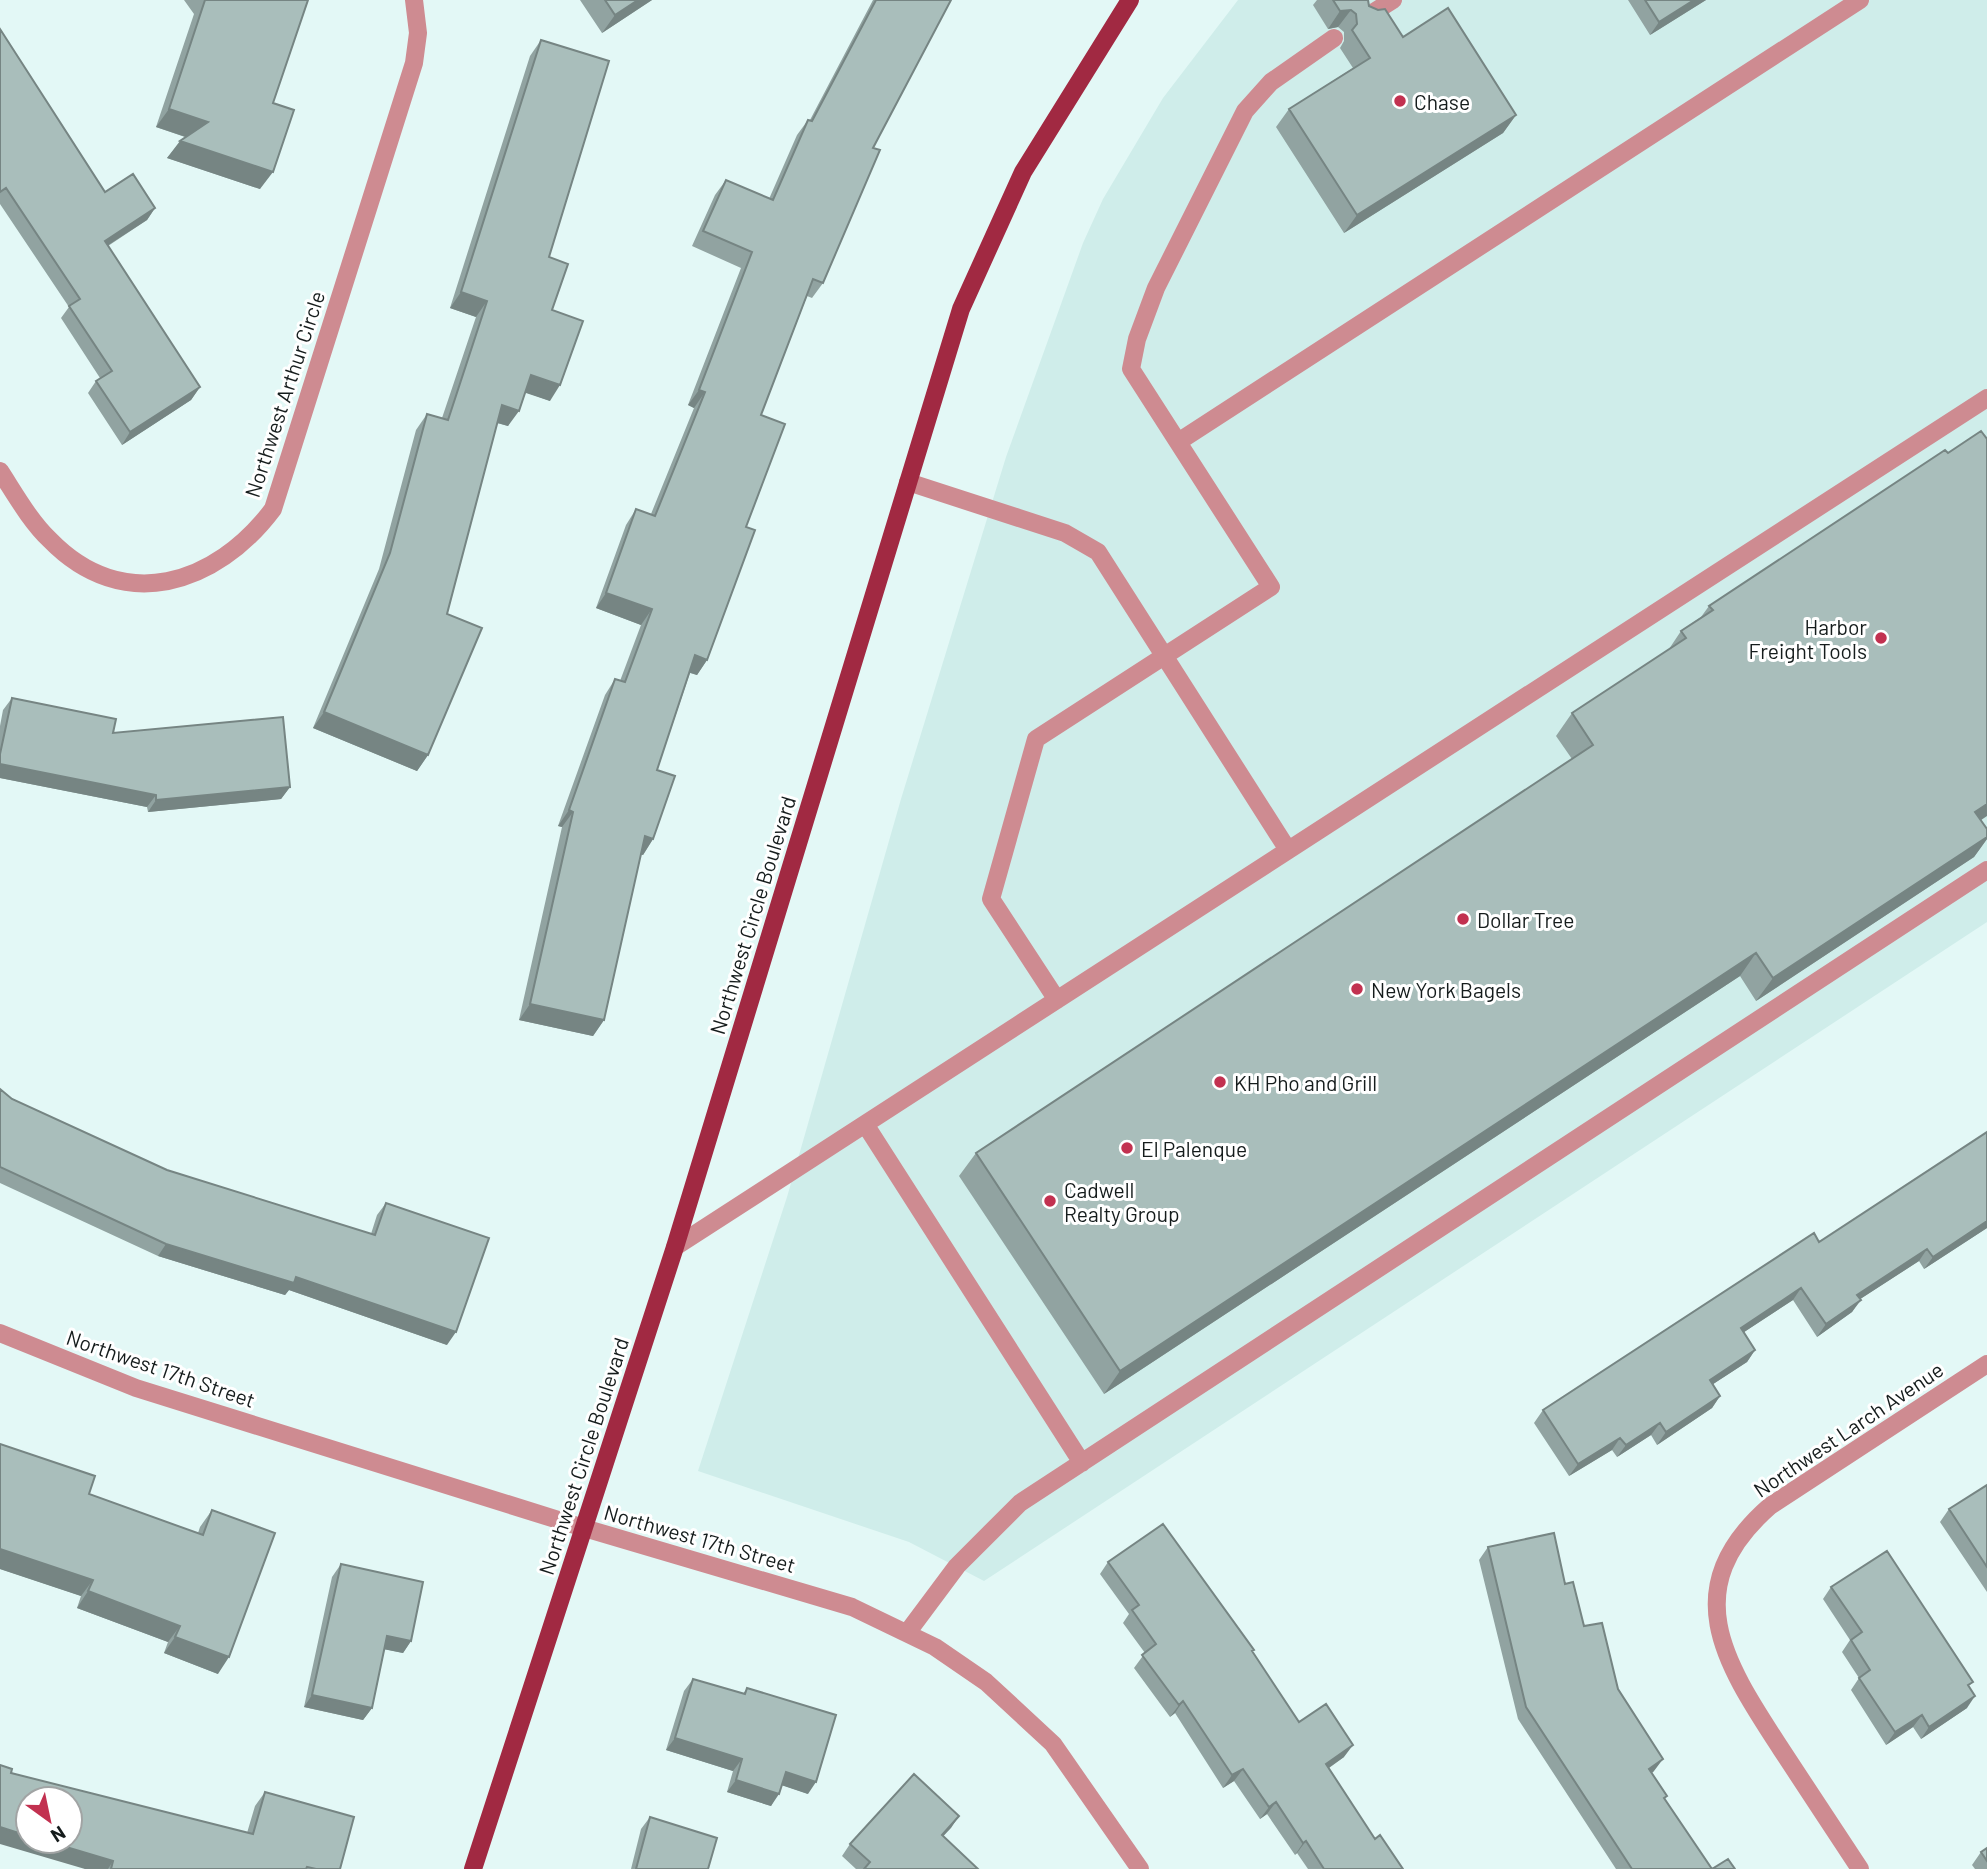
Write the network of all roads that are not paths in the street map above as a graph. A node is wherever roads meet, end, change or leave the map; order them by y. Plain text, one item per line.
1 (414, 0) edge
2 (1130, 0) edge
3 (1393, 0) edge
4 (1860, 0) edge
5 (1366, 17) edge
6 (1334, 38) edge
7 (1987, 398) edge
8 (1178, 442) junction
9 (0, 471) edge
10 (908, 482) junction
11 (1163, 657) junction
12 (1288, 850) junction
13 (1987, 870) edge
14 (1057, 1000) junction
15 (865, 1124) junction
16 (675, 1247) junction
17 (0, 1334) edge
18 (1987, 1364) edge
19 (1082, 1463) junction
20 (584, 1528) junction
21 (907, 1633) junction
22 (473, 1869) edge
23 (1140, 1869) edge
24 (1860, 1869) edge

1 - 9 street, Northwest Arthur Circle
2 - 10 main road, Northwest Circle Boulevard
3 - 5 street
4 - 8 street
6 - 8 street
7 - 12 street
8 - 11 street
10 - 11 street
10 - 16 main road, Northwest Circle Boulevard
11 - 12 street
11 - 14 street
12 - 14 street
13 - 19 street
14 - 15 street
15 - 16 street
15 - 19 street
16 - 20 main road, Northwest Circle Boulevard
17 - 20 street, Northwest 17th Street
18 - 24 street, Northwest Larch Avenue
19 - 21 street
20 - 21 street, Northwest 17th Street
20 - 22 main road, Northwest Circle Boulevard
21 - 23 street, Northwest 17th Street

